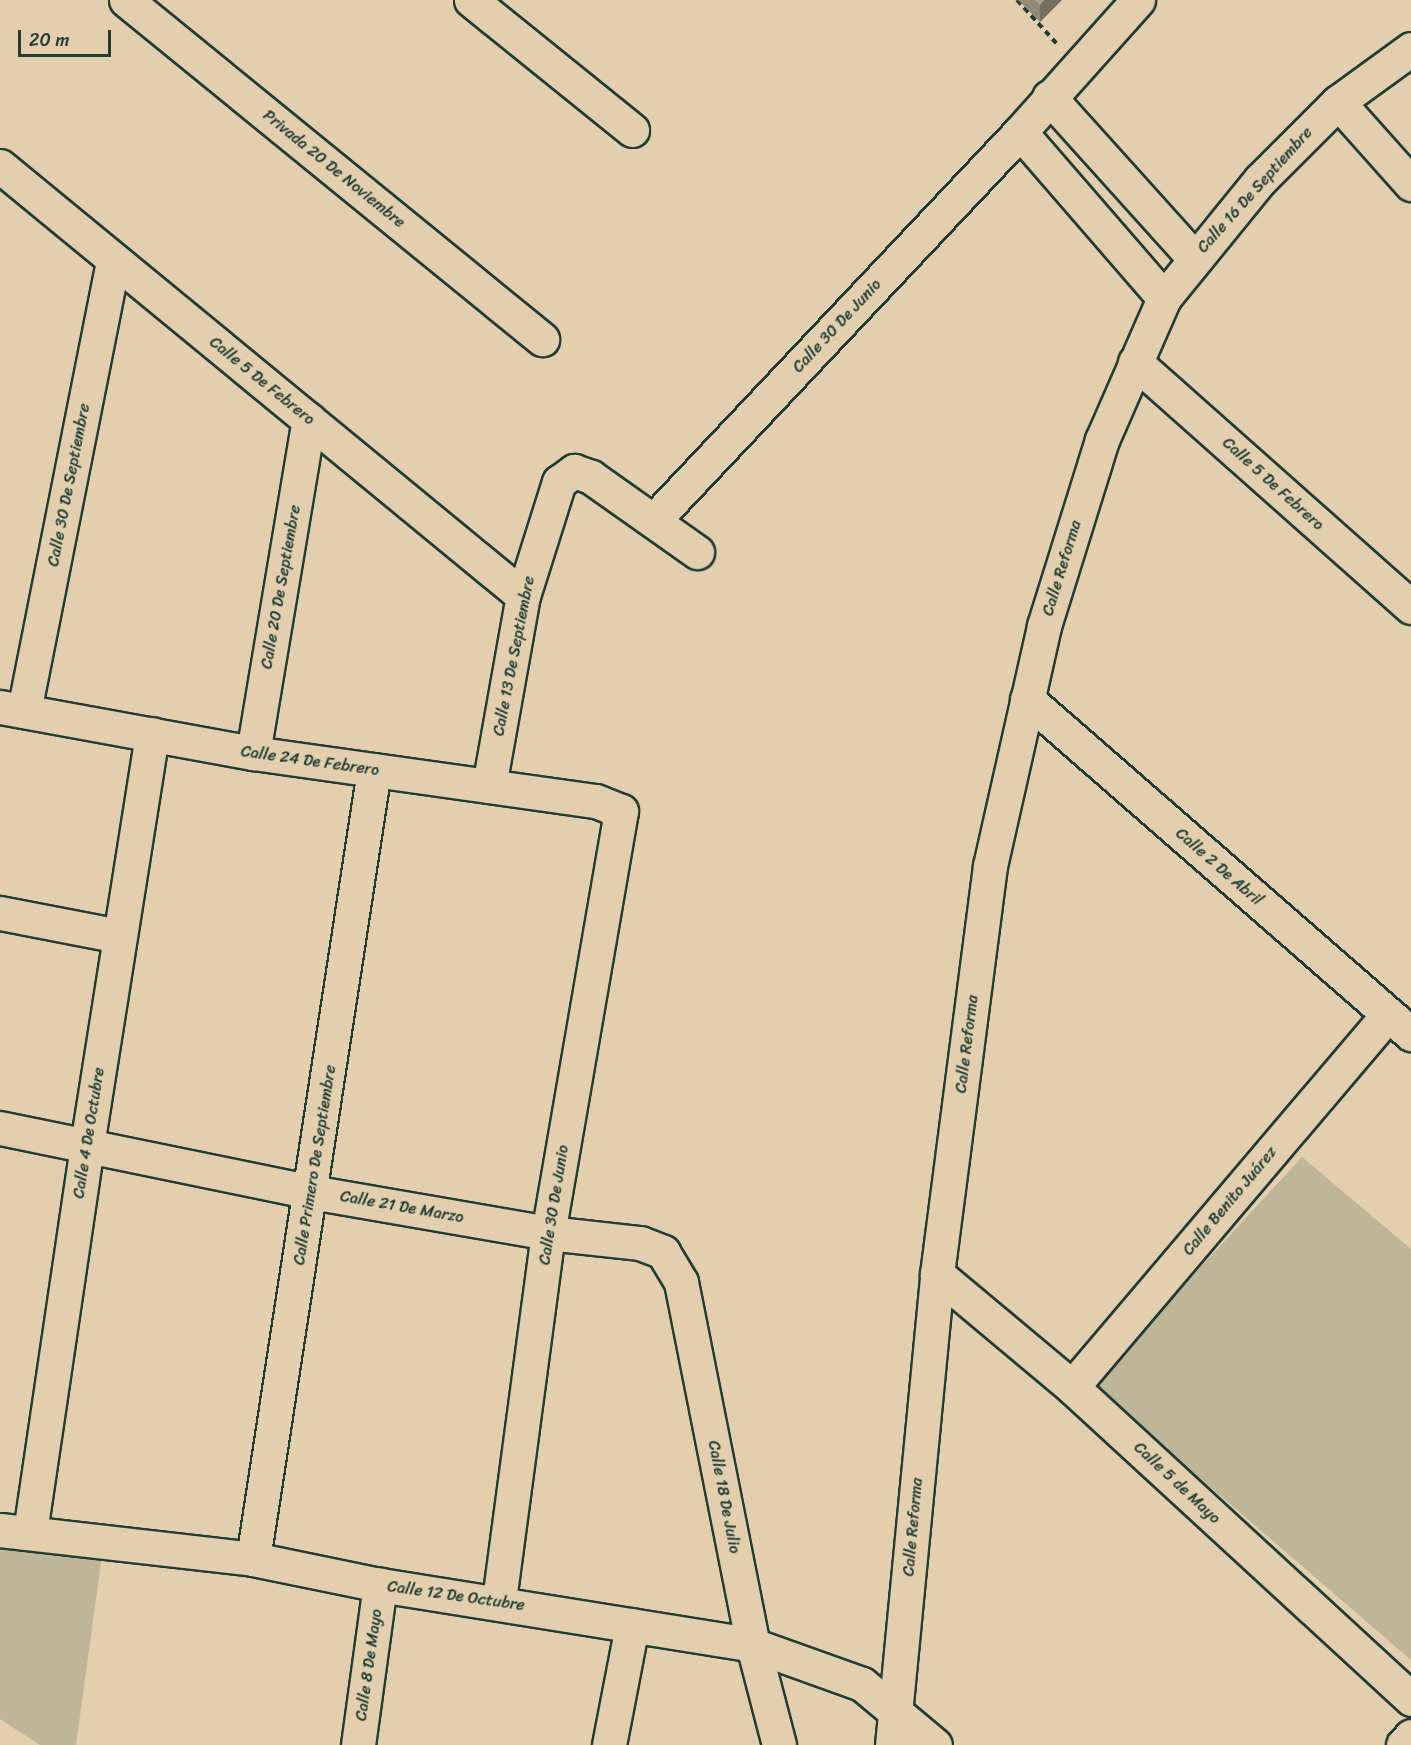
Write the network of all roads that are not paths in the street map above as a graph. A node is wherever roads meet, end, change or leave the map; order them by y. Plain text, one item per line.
1 (126, 0) edge
2 (471, 0) edge
3 (1138, 0) edge
4 (1411, 49) edge
5 (1049, 98) junction
6 (1338, 102) junction
7 (632, 130) dead end
8 (1020, 132) junction
9 (0, 166) edge
10 (1411, 184) edge
11 (1194, 258) junction
12 (113, 260) junction
13 (1164, 298) junction
14 (542, 339) dead end
15 (1135, 362) junction
16 (309, 420) junction
17 (654, 520) junction
18 (697, 552) dead end
19 (524, 596) junction
20 (1411, 607) edge
21 (1027, 699) junction
22 (12, 709) edge
23 (152, 734) junction
24 (253, 753) junction
25 (374, 770) junction
26 (489, 786) junction
27 (621, 811) joint
28 (0, 913) edge
29 (120, 936) junction
30 (1400, 1025) edge
31 (0, 1128) edge
32 (87, 1145) junction
33 (311, 1192) junction
34 (548, 1233) junction
35 (663, 1252) joint
36 (937, 1274) junction
37 (1072, 1387) junction
38 (15, 1531) edge
39 (253, 1559) junction
40 (380, 1585) junction
41 (498, 1602) junction
42 (632, 1625) junction
43 (753, 1645) junction
44 (1411, 1699) edge
45 (895, 1712) junction
46 (1411, 1736) edge
47 (358, 1745) edge
48 (609, 1745) edge
49 (779, 1745) edge
50 (892, 1745) edge
51 (934, 1745) edge
52 (1403, 1745) edge

1 - 14 street, Privada 20 De Noviembre
2 - 7 street
3 - 5 street, Calle 30 De Junio
4 - 6 street, Calle 16 De Septiembre
5 - 8 street, Calle 30 De Junio
5 - 11 street
6 - 10 street
6 - 11 street, Calle 16 De Septiembre
8 - 13 street
8 - 17 street, Calle 30 De Junio
9 - 12 street, Calle 5 De Febrero
11 - 13 street, Calle 16 De Septiembre
12 - 16 street, Calle 5 De Febrero
12 - 22 street, Calle 30 De Septiembre
13 - 15 street, Calle 16 De Septiembre
15 - 20 street, Calle 5 De Febrero
15 - 21 street, Calle Reforma
16 - 19 street, Calle 5 De Febrero
16 - 24 street, Calle 20 De Septiembre
17 - 18 street, Calle 13 De Septiembre
17 - 19 street, Calle 13 De Septiembre
19 - 26 street, Calle 13 De Septiembre
21 - 30 street, Calle 2 De Abril
21 - 36 street, Calle Reforma
22 - 23 street, Calle 24 De Febrero
23 - 24 street, Calle 24 De Febrero
23 - 29 street, Calle 4 De Octubre
24 - 25 street, Calle 24 De Febrero
25 - 26 street, Calle 24 De Febrero
25 - 33 street, Calle Primero De Septiembre
26 - 27 street, Calle 24 De Febrero
27 - 34 street, Calle 30 De Junio
28 - 29 street
29 - 32 street, Calle 4 De Octubre
30 - 37 street, Calle Benito Juárez
31 - 32 street, Calle 21 De Marzo
32 - 33 street, Calle 21 De Marzo
32 - 38 street, Calle 4 De Octubre
33 - 34 street, Calle 21 De Marzo
33 - 39 street, Calle Primero De Septiembre
34 - 35 street, Calle 21 De Marzo
34 - 41 street, Calle 30 De Junio
35 - 43 street, Calle 18 De Julio
36 - 37 street, Calle 5 de Mayo
36 - 45 street, Calle Reforma
37 - 44 street, Calle 5 de Mayo
38 - 39 street, Calle 12 De Octubre
39 - 40 street, Calle 12 De Octubre
40 - 41 street, Calle 12 De Octubre
40 - 47 street, Calle 8 De Mayo
41 - 42 street, Calle 12 De Octubre
42 - 43 street, Calle 12 De Octubre
42 - 48 street
43 - 45 street, Calle 12 De Octubre
43 - 49 street, Calle 18 De Julio
45 - 50 street, Calle Reforma
45 - 51 street
46 - 52 street

